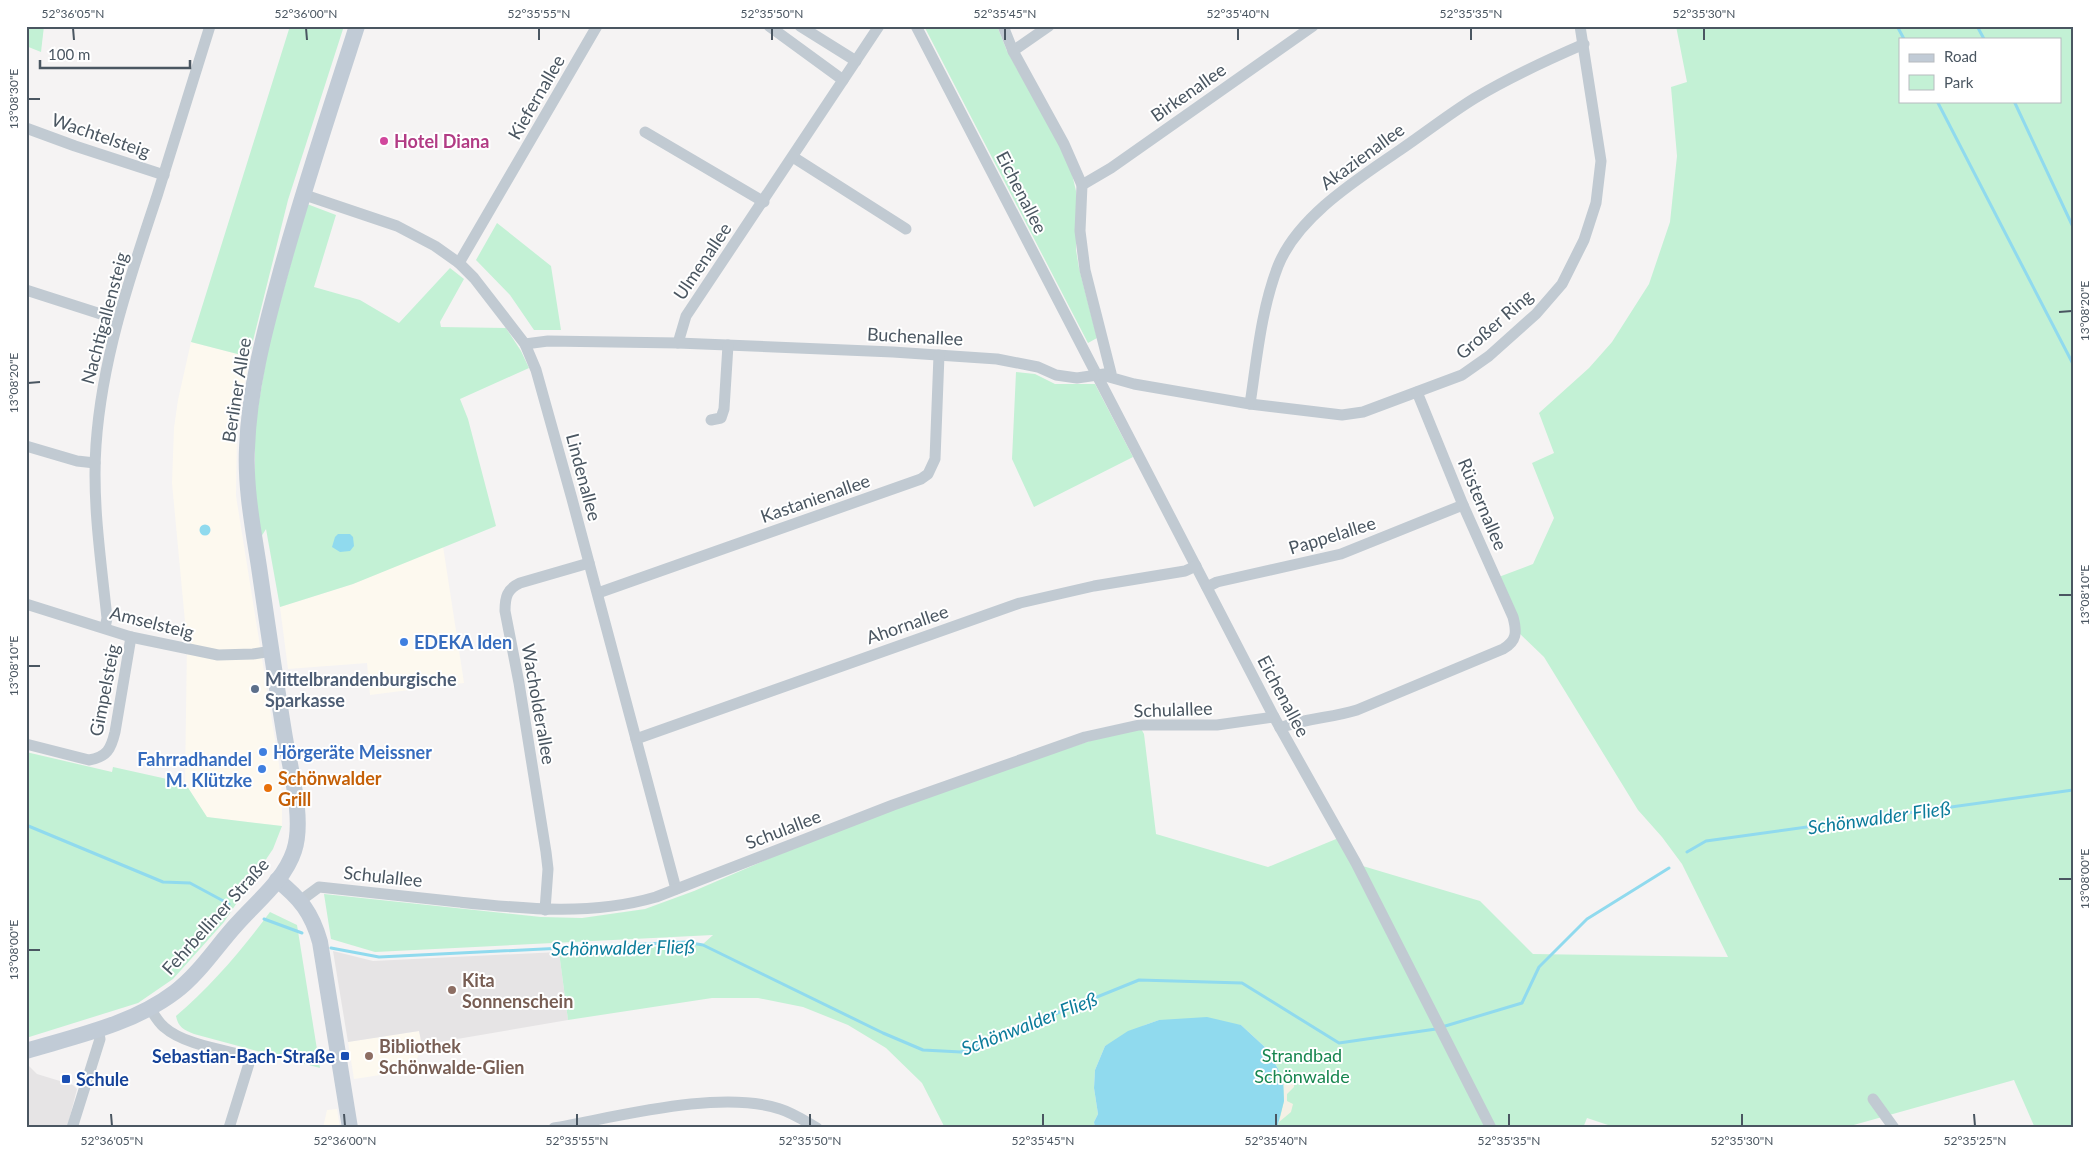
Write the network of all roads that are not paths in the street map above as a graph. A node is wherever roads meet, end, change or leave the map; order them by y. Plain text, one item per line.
1 (357, 26) edge
2 (597, 26) edge
3 (769, 26) edge
4 (800, 26) edge
5 (879, 26) edge
6 (916, 26) edge
7 (1003, 26) edge
8 (1048, 26) edge
9 (1313, 26) edge
10 (1580, 26) edge
11 (205, 27) edge
12 (1584, 44) junction
13 (1013, 51) junction
14 (856, 61) junction
15 (843, 80) junction
16 (26, 128) edge
17 (645, 132) dead end
18 (793, 157) junction
19 (164, 175) junction
20 (1082, 185) junction
21 (302, 194) junction
22 (764, 202) junction
23 (906, 229) dead end
24 (459, 263) junction
25 (26, 290) edge
26 (117, 323) junction
27 (678, 343) junction
28 (525, 344) junction
29 (728, 345) junction
30 (939, 355) junction
31 (1096, 374) junction
32 (1417, 392) junction
33 (1250, 404) junction
34 (711, 420) dead end
35 (26, 446) edge
36 (96, 463) junction
37 (1463, 505) junction
38 (589, 563) junction
39 (1196, 566) junction
40 (1207, 587) junction
41 (598, 593) junction
42 (26, 604) edge
43 (106, 628) junction
44 (131, 637) junction
45 (272, 651) junction
46 (1274, 717) junction
47 (1280, 728) junction
48 (636, 739) junction
49 (26, 744) edge
50 (296, 799) joint
51 (277, 880) junction
52 (676, 889) junction
53 (300, 901) junction
54 (545, 910) junction
55 (150, 1008) junction
56 (98, 1029) junction
57 (26, 1052) edge
58 (1873, 1099) dead end
59 (72, 1128) edge
60 (229, 1128) edge
61 (350, 1128) edge
62 (554, 1128) edge
63 (817, 1128) edge
64 (1491, 1128) edge
65 (1894, 1128) edge

1 - 21 main road, Berliner Allee
2 - 24 street, Kiefernallee
3 - 15 street
4 - 14 street
5 - 14 street, Ulmenallee
6 - 31 street, Eichenallee
7 - 13 street
8 - 13 street
9 - 20 street, Birkenallee
10 - 12 street, Großer Ring
11 - 19 street, Nachtigallensteig
12 - 32 street, Großer Ring
12 - 33 street, Akazienallee
13 - 20 street
14 - 15 street, Ulmenallee
15 - 18 street, Ulmenallee
16 - 19 street, Wachtelsteig
17 - 22 street
18 - 22 street, Ulmenallee
18 - 23 street
19 - 26 street, Nachtigallensteig
20 - 31 street
21 - 24 street, Lindenallee
21 - 45 main road, Berliner Allee
22 - 27 street, Ulmenallee
24 - 28 street, Lindenallee
25 - 26 street
26 - 36 street, Nachtigallensteig
27 - 28 street, Buchenallee
27 - 29 street, Buchenallee
28 - 38 street, Lindenallee
29 - 30 street, Buchenallee
29 - 34 street
30 - 31 street, Buchenallee
30 - 41 street, Kastanienallee
31 - 33 street, Großer Ring
31 - 39 street, Eichenallee
32 - 33 street, Großer Ring
32 - 37 street, Rüsternallee
35 - 36 street
36 - 43 street, Nachtigallensteig
37 - 40 street, Pappelallee
37 - 47 street, Rüsternallee
38 - 41 street, Lindenallee
38 - 54 street, Wacholderallee
39 - 40 street, Eichenallee
39 - 48 street, Ahornallee
40 - 46 street, Eichenallee
41 - 48 street, Lindenallee
42 - 43 street, Amselsteig
43 - 44 street, Amselsteig
44 - 45 street, Amselsteig
44 - 49 street, Gimpelsteig
45 - 50 main road, Berliner Allee
46 - 47 street, Eichenallee
46 - 52 street, Schulallee
47 - 64 street, Eichenallee
48 - 52 street, Lindenallee
50 - 51 main road, Fehrbelliner Straße
51 - 53 main road
51 - 55 main road, Fehrbelliner Straße
52 - 54 street, Schulallee
53 - 54 street, Schulallee
53 - 61 main road
55 - 56 main road, Fehrbelliner Straße
55 - 60 street
56 - 57 main road, Fehrbelliner Straße
56 - 59 street
58 - 65 street
62 - 63 street

